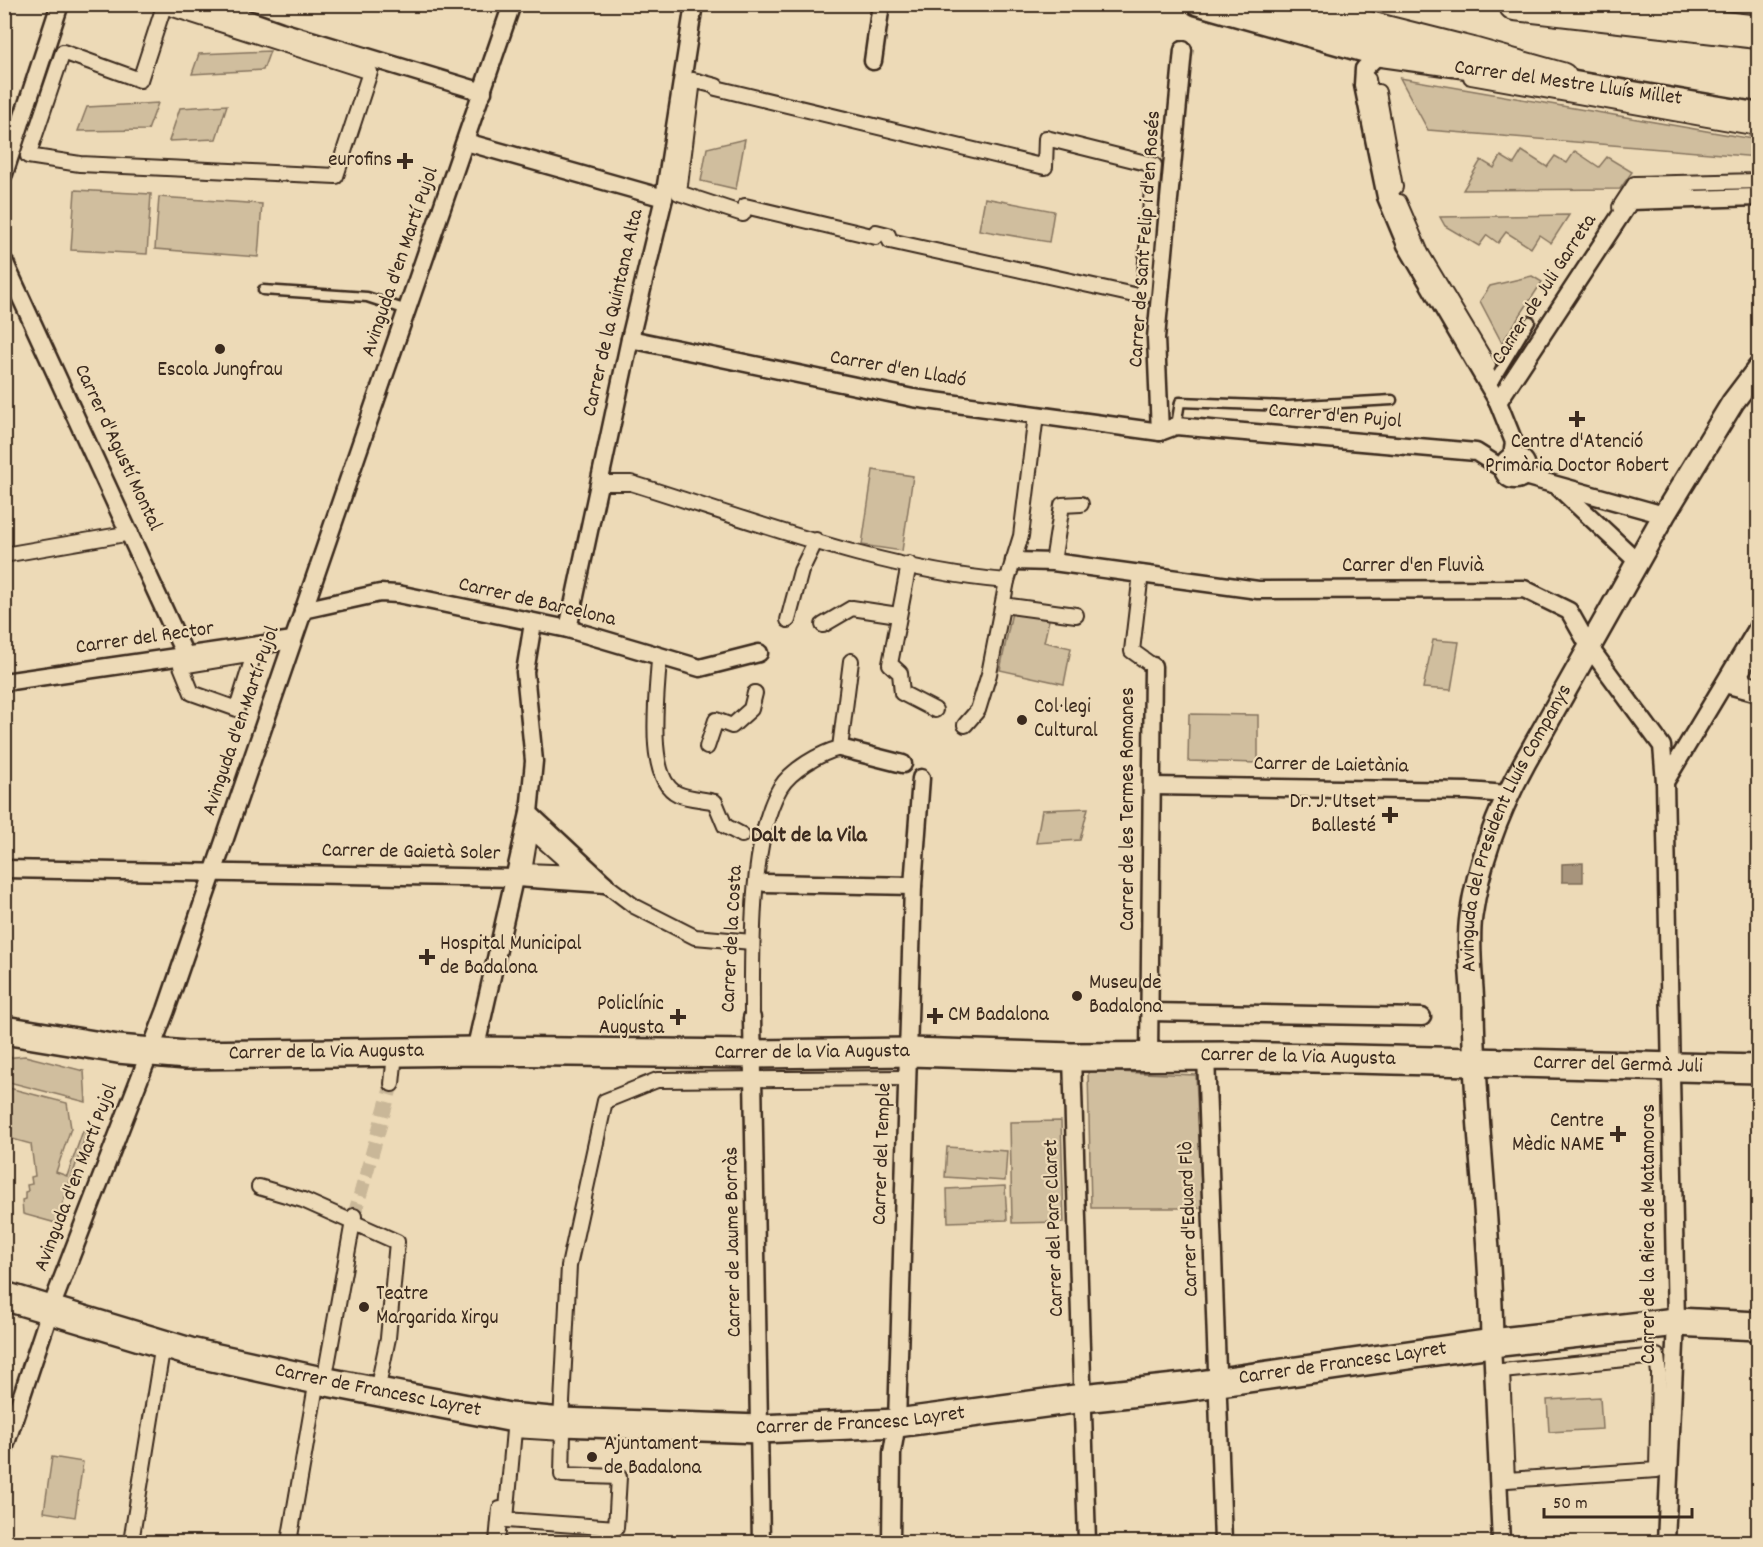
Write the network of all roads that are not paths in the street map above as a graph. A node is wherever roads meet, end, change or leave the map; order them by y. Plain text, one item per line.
1 (60, 4) edge
2 (204, 4) edge
3 (512, 4) edge
4 (694, 4) edge
5 (881, 4) edge
6 (1197, 4) edge
7 (1274, 4) edge
8 (1515, 4) edge
9 (164, 6) joint
10 (1758, 32) edge
11 (1183, 50) dead end
12 (1378, 55) junction
13 (873, 61) dead end
14 (1561, 79) junction
15 (483, 92) junction
16 (1758, 114) edge
17 (1758, 128) edge
18 (466, 142) junction
19 (4, 174) edge
20 (1758, 181) edge
21 (1758, 197) edge
22 (664, 198) junction
23 (743, 214) joint
24 (4, 261) edge
25 (263, 290) dead end
26 (407, 310) junction
27 (1530, 321) dead end
28 (630, 339) junction
29 (1758, 369) edge
30 (1491, 384) junction
31 (1392, 400) dead end
32 (1498, 402) junction
33 (1036, 415) junction
34 (1176, 426) junction
35 (1160, 432) junction
36 (1507, 463) junction
37 (598, 483) junction
38 (1554, 483) junction
39 (1081, 504) dead end
40 (1664, 515) junction
41 (131, 533) junction
42 (816, 540) junction
43 (4, 555) edge
44 (1014, 561) junction
45 (1053, 562) junction
46 (1638, 562) junction
47 (909, 564) junction
48 (1141, 573) junction
49 (1007, 581) junction
50 (1003, 605) junction
51 (303, 610) junction
52 (898, 615) junction
53 (1076, 615) dead end
54 (788, 620) dead end
55 (533, 623) junction
56 (822, 625) dead end
57 (1758, 627) edge
58 (568, 629) junction
59 (293, 640) junction
60 (1758, 644) edge
61 (1590, 648) junction
62 (759, 652) dead end
63 (254, 654) joint
64 (185, 655) junction
65 (659, 658) junction
66 (852, 661) dead end
67 (1153, 666) joint
68 (4, 682) edge
69 (1725, 684) junction
70 (1758, 686) edge
71 (755, 693) dead end
72 (1758, 693) edge
73 (935, 710) dead end
74 (965, 725) dead end
75 (707, 747) dead end
76 (840, 748) junction
77 (903, 764) dead end
78 (921, 778) dead end
79 (1665, 782) junction
80 (1154, 786) junction
81 (1507, 794) junction
82 (529, 813) junction
83 (742, 835) dead end
84 (4, 869) edge
85 (214, 871) junction
86 (520, 875) junction
87 (761, 883) junction
88 (606, 884) junction
89 (913, 886) junction
90 (752, 942) junction
91 (1150, 1012) junction
92 (1422, 1017) dead end
93 (752, 1018) joint
94 (4, 1030) edge
95 (476, 1051) junction
96 (150, 1052) junction
97 (395, 1053) junction
98 (1206, 1055) junction
99 (1149, 1056) junction
100 (1072, 1057) junction
101 (1475, 1063) junction
102 (909, 1065) junction
103 (753, 1067) junction
104 (1671, 1068) junction
105 (1758, 1069) edge
106 (392, 1084) tunnel mouth
107 (259, 1187) dead end
108 (353, 1219) junction
109 (4, 1296) edge
110 (51, 1308) junction
111 (1676, 1322) junction
112 (1758, 1326) edge
113 (163, 1344) junction
114 (1492, 1344) junction
115 (321, 1381) junction
116 (1220, 1382) junction
117 (377, 1391) junction
118 (1083, 1398) junction
119 (509, 1417) junction
120 (561, 1422) junction
121 (897, 1423) junction
122 (760, 1429) junction
123 (4, 1449) edge
124 (1502, 1455) junction
125 (506, 1520) joint
126 (131, 1542) edge
127 (289, 1542) edge
128 (497, 1542) edge
129 (761, 1542) edge
130 (891, 1542) edge
131 (1087, 1542) edge
132 (1223, 1542) edge
133 (1501, 1542) edge
134 (1666, 1542) edge

1 - 19 street
2 - 15 street
3 - 15 street, Avinguda d'en Martí Pujol
4 - 22 street, Carrer de la Quintana Alta
5 - 13 street
6 - 12 street, Carrer del Mestre Lluís Millet
7 - 14 highway
8 - 10 highway
9 - 9 street
11 - 35 street, Carrer de Sant Felip i d'en Rosés
12 - 14 street, Carrer del Mestre Lluís Millet
12 - 30 street
14 - 16 street, Carrer del Mestre Lluís Millet
15 - 18 street, Avinguda d'en Martí Pujol
17 - 30 street
18 - 22 street
18 - 26 street, Avinguda d'en Martí Pujol
20 - 30 street
21 - 32 street, Carrer de Juli Garreta
22 - 28 street, Carrer de la Quintana Alta
23 - 23 street
24 - 41 street, Carrer d'Agustí Montal
25 - 26 lane
26 - 51 street, Avinguda d'en Martí Pujol
27 - 30 lane
28 - 33 street, Carrer d'en Lladó
28 - 37 street, Carrer de la Quintana Alta
29 - 40 street, Avinguda del President Lluís Companys
30 - 32 street
31 - 34 lane
32 - 36 street
33 - 35 street, Carrer d'en Lladó
33 - 44 street
34 - 35 street, Carrer d'en Pujol
34 - 36 street, Carrer d'en Pujol
36 - 38 street
37 - 42 street
37 - 58 street, Carrer de la Quintana Alta
38 - 40 street
38 - 46 street
39 - 45 street
40 - 46 street, Avinguda del President Lluís Companys
41 - 43 street
41 - 64 street, Carrer d'Agustí Montal
42 - 47 street
42 - 54 street
44 - 45 street, Carrer d'en Fluvià
44 - 49 street
45 - 48 street, Carrer d'en Fluvià
46 - 61 street, Avinguda del President Lluís Companys
47 - 49 street
47 - 52 street
48 - 61 street, Carrer d'en Fluvià
48 - 67 street, Carrer de les Termes Romanes
49 - 50 street
50 - 53 street
50 - 74 street
51 - 55 street, Carrer de Barcelona
51 - 59 street, Avinguda d'en Martí Pujol
52 - 56 street
52 - 73 street
55 - 58 street, Carrer de Barcelona
55 - 82 street
57 - 69 street
58 - 65 street, Carrer de Barcelona
59 - 64 street, Carrer del Rector
59 - 85 street, Avinguda d'en Martí Pujol
60 - 70 street
61 - 79 street, Carrer d'en Fluvià
61 - 81 street, Avinguda del President Lluís Companys
62 - 65 street, Carrer de Barcelona
63 - 63 street
64 - 68 street, Carrer del Rector
65 - 83 street
66 - 76 street
67 - 80 street, Carrer de les Termes Romanes
69 - 72 street
69 - 79 street
71 - 75 street
76 - 77 street
76 - 87 street, Carrer de la Costa
78 - 89 street, Carrer del Temple
79 - 104 street, Carrer de la Riera de Matamoros
80 - 81 street, Carrer de Laietània
80 - 91 street, Carrer de les Termes Romanes
81 - 101 street, Avinguda del President Lluís Companys
82 - 86 street
82 - 88 street
84 - 85 street, Carrer de Gaietà Soler
85 - 86 street, Carrer de Gaietà Soler
85 - 96 street, Avinguda d'en Martí Pujol
86 - 88 street, Carrer de Gaietà Soler
86 - 95 street
87 - 89 street
87 - 90 street, Carrer de la Costa
88 - 90 street
89 - 102 street, Carrer del Temple
90 - 93 street, Carrer de la Costa
91 - 92 street
91 - 99 street, Carrer de les Termes Romanes
93 - 103 street, Carrer de la Costa
94 - 96 main road, Carrer de la Via Augusta
95 - 97 main road, Carrer de la Via Augusta
95 - 103 main road, Carrer de la Via Augusta
96 - 97 main road, Carrer de la Via Augusta
96 - 110 street, Avinguda d'en Martí Pujol
97 - 106 street
98 - 99 main road, Carrer de la Via Augusta
98 - 101 main road, Carrer de la Via Augusta
98 - 116 street, Carrer d'Eduard Flò
99 - 100 main road, Carrer de la Via Augusta
100 - 102 main road, Carrer de la Via Augusta
100 - 118 street, Carrer del Pare Claret
101 - 104 main road, Carrer del Germà Juli
101 - 114 street, Avinguda del President Lluís Companys
102 - 103 main road, Carrer de la Via Augusta
102 - 121 street, Carrer del Temple
103 - 120 street, Carrer de la Via Augusta
103 - 122 street, Carrer de Jaume Borràs
104 - 105 main road, Carrer del Germà Juli
104 - 111 street, Carrer de la Riera de Matamoros
107 - 108 street
108 - 115 street
108 - 117 street
109 - 110 main road, Carrer de Francesc Layret
110 - 113 main road, Carrer de Francesc Layret
110 - 123 street, Avinguda d'en Martí Pujol
111 - 112 main road, Carrer de Francesc Layret
111 - 114 main road, Carrer de Francesc Layret
111 - 134 street, Carrer de la Riera de Matamoros
113 - 115 main road, Carrer de Francesc Layret
113 - 126 street
114 - 116 main road, Carrer de Francesc Layret
114 - 124 street
115 - 117 main road, Carrer de Francesc Layret
115 - 127 street
116 - 118 main road, Carrer de Francesc Layret
116 - 132 street, Carrer d'Eduard Flò
117 - 119 main road, Carrer de Francesc Layret
118 - 121 main road, Carrer de Francesc Layret
118 - 131 street, Carrer del Pare Claret
119 - 120 main road, Carrer de Francesc Layret
119 - 128 street
120 - 122 main road, Carrer de Francesc Layret
121 - 122 main road, Carrer de Francesc Layret
121 - 130 street, Carrer del Temple
122 - 129 street, Carrer de Jaume Borràs
124 - 124 street
124 - 133 street
125 - 125 street

